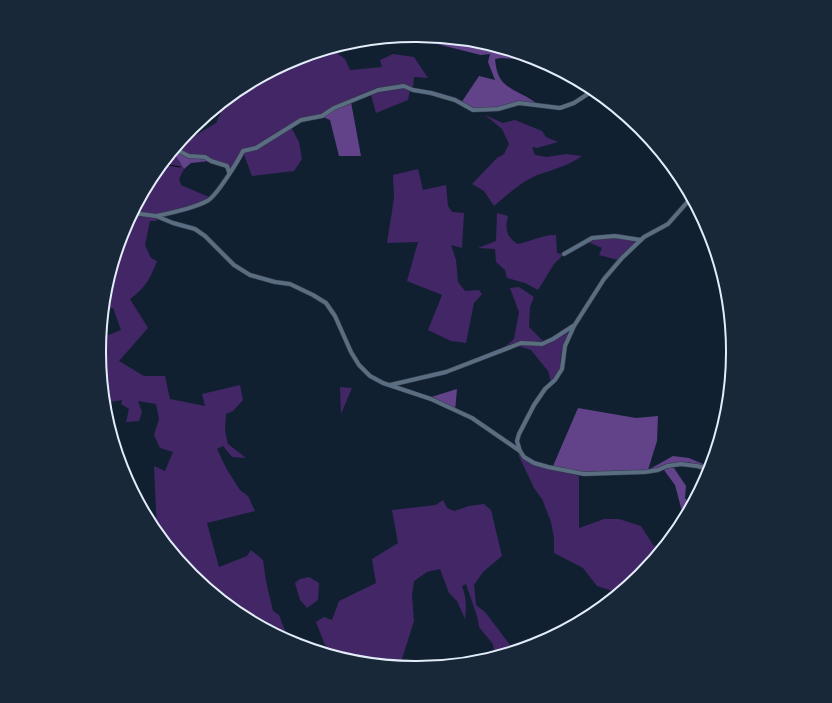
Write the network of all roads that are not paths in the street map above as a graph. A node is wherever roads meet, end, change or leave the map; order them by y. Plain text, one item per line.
1 (588, 94) edge
2 (179, 151) edge
3 (229, 172) junction
4 (687, 202) edge
5 (139, 214) edge
6 (156, 216) junction
7 (641, 240) junction
8 (564, 254) dead end
9 (576, 324) junction
10 (390, 385) junction
11 (520, 451) junction
12 (703, 468) edge

1 - 3 street
2 - 3 street
3 - 6 street
4 - 7 street
5 - 6 street
6 - 10 street
7 - 8 street
7 - 9 street
9 - 10 street
9 - 11 street
10 - 11 street
11 - 12 street

